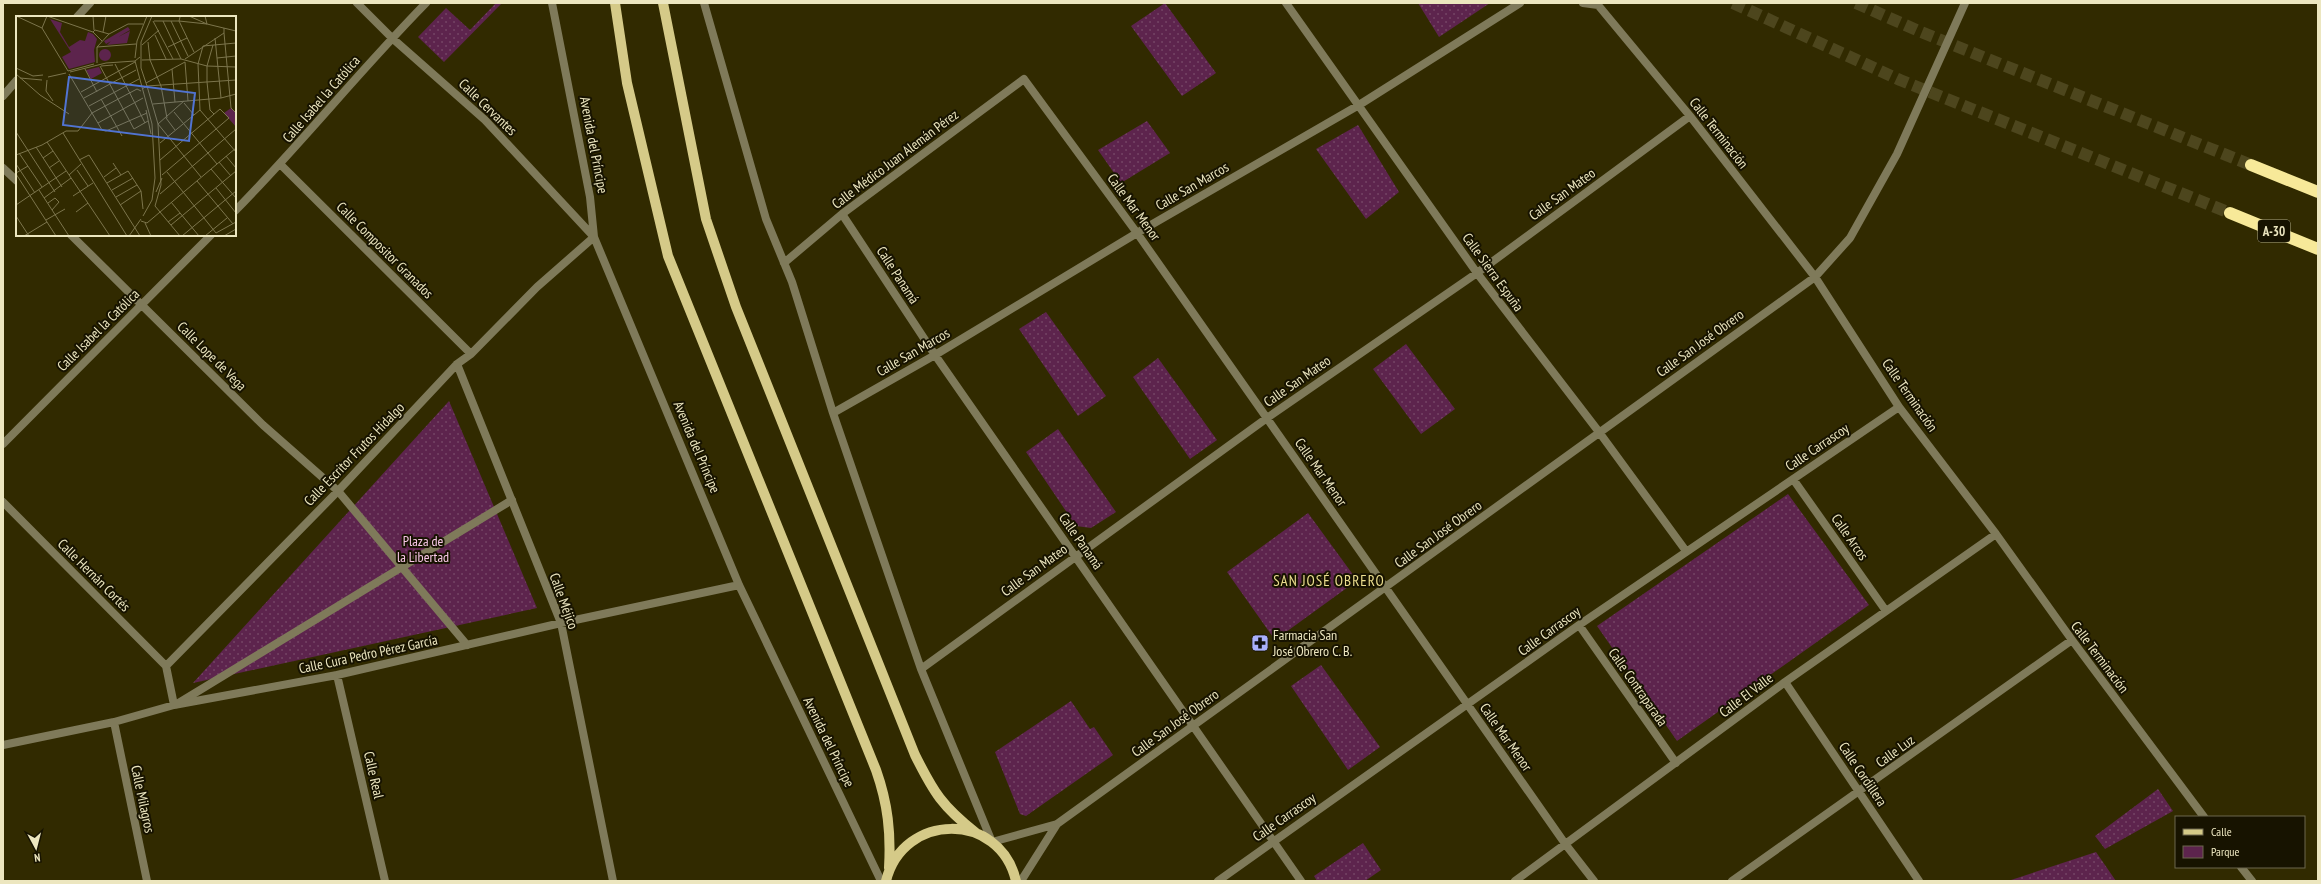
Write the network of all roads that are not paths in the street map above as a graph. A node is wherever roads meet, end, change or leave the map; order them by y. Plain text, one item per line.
1 (90, 3) edge
2 (357, 3) edge
3 (426, 3) edge
4 (552, 3) edge
5 (615, 3) edge
6 (662, 3) edge
7 (704, 3) edge
8 (1286, 3) edge
9 (1520, 3) edge
10 (1583, 3) edge
11 (1965, 3) edge
12 (78, 16) edge
13 (392, 38) junction
14 (1024, 79) joint
15 (16, 81) edge
16 (3, 96) edge
17 (1359, 104) junction
18 (1690, 116) junction
19 (280, 165) junction
20 (2251, 165) tunnel mouth
21 (3, 168) edge
22 (16, 181) edge
23 (2318, 192) edge
24 (236, 210) edge
25 (2230, 213) tunnel mouth
26 (842, 214) junction
27 (1137, 233) junction
28 (72, 236) edge
29 (210, 236) edge
30 (594, 237) junction
31 (2318, 249) edge
32 (784, 264) junction
33 (1477, 273) junction
34 (1815, 277) junction
35 (142, 304) junction
36 (471, 354) junction
37 (935, 355) junction
38 (457, 364) junction
39 (1900, 407) junction
40 (833, 413) junction
41 (1267, 418) junction
42 (1598, 432) junction
43 (3, 444) edge
44 (1793, 479) junction
45 (338, 491) junction
46 (512, 500) junction
47 (3, 502) edge
48 (1996, 534) junction
49 (1686, 551) junction
50 (1076, 556) junction
51 (402, 567) junction
52 (739, 585) junction
53 (1387, 588) junction
54 (1886, 611) junction
55 (561, 623) junction
56 (1579, 625) junction
57 (2072, 640) junction
58 (467, 645) junction
59 (166, 666) junction
60 (921, 669) junction
61 (337, 675) junction
62 (1785, 682) junction
63 (174, 705) junction
64 (1468, 705) junction
65 (114, 722) junction
66 (1192, 726) junction
67 (3, 745) edge
68 (1676, 763) junction
69 (1860, 792) junction
70 (2203, 816) edge
71 (1057, 824) junction
72 (976, 833) junction
73 (1274, 840) junction
74 (992, 842) junction
75 (1566, 845) junction
76 (889, 868) junction
77 (2242, 868) edge
78 (147, 881) edge
79 (385, 881) edge
80 (613, 881) edge
81 (881, 881) edge
82 (886, 881) edge
83 (1016, 881) edge
84 (1021, 881) edge
85 (1218, 881) edge
86 (1301, 881) edge
87 (1515, 881) edge
88 (1594, 881) edge
89 (1732, 881) edge
90 (1920, 881) edge
91 (2252, 881) edge

1 - 12 street
2 - 13 street, Calle Cervantes
3 - 13 street, Calle Isabel la Católica
4 - 30 street, Avenida del Príncipe
5 - 76 main road, Avenida del Príncipe
6 - 72 main road
7 - 32 street
8 - 17 street, Calle Sierra Espuña
9 - 17 street, Calle San Marcos
10 - 18 street, Calle Terminación
11 - 34 street, Calle San José Obrero
13 - 19 street, Calle Isabel la Católica
13 - 30 street, Calle Cervantes
14 - 26 street, Calle Médico Juan Alemán Pérez
14 - 27 street, Calle Mar Menor
15 - 16 street
17 - 27 street, Calle San Marcos
17 - 33 street, Calle Sierra Espuña
18 - 33 street, Calle San Mateo
18 - 34 street, Calle Terminación
19 - 24 street, Calle Isabel la Católica
19 - 36 street, Calle Compositor Granados
20 - 23 highway
21 - 22 street
25 - 31 highway, A-30
26 - 32 street, Calle Médico Juan Alemán Pérez
26 - 37 street, Calle Panamá
27 - 37 street, Calle San Marcos
27 - 41 street, Calle Mar Menor
28 - 35 street, Calle Lope de Vega
29 - 35 street, Calle Isabel la Católica
30 - 36 street, Calle Escritor Frutos Hidalgo
30 - 52 street, Avenida del Príncipe
32 - 40 street
33 - 41 street, Calle San Mateo
33 - 42 street, Calle Sierra Espuña
34 - 39 street, Calle Terminación
34 - 42 street, Calle San José Obrero
35 - 43 street, Calle Isabel la Católica
35 - 45 street, Calle Lope de Vega
36 - 38 street, Calle Escritor Frutos Hidalgo
37 - 40 street, Calle San Marcos
37 - 50 street, Calle Panamá
38 - 45 street, Calle Escritor Frutos Hidalgo
38 - 46 street, Calle Méjico
39 - 44 street, Calle Carrascoy
39 - 48 street, Calle Terminación
40 - 60 street
41 - 50 street, Calle San Mateo
41 - 53 street, Calle Mar Menor
42 - 49 street, Calle Sierra Espuña
42 - 53 street, Calle San José Obrero
44 - 49 street, Calle Carrascoy
44 - 54 street, Calle Arcos
45 - 51 street, Calle Lope de Vega
45 - 59 street, Calle Escritor Frutos Hidalgo
46 - 51 street
46 - 55 street, Calle Méjico
47 - 59 street, Calle Hernán Cortés
48 - 54 street, Calle El Valle
48 - 57 street, Calle Terminación
49 - 56 street, Calle Carrascoy
50 - 60 street, Calle San Mateo
50 - 66 street, Calle Panamá
51 - 58 street, Calle Lope de Vega
51 - 63 street
52 - 55 street, Calle Cura Pedro Pérez García
52 - 81 street, Avenida del Príncipe
53 - 64 street, Calle Mar Menor
53 - 66 street, Calle San José Obrero
54 - 62 street, Calle El Valle
55 - 58 street, Calle Cura Pedro Pérez García
55 - 80 street, Calle Méjico
56 - 64 street, Calle Carrascoy
56 - 68 street, Calle Contraparada
57 - 69 street, Calle Luz
57 - 70 street, Calle Terminación
58 - 61 street, Calle Cura Pedro Pérez García
59 - 63 street
60 - 74 street
61 - 63 street, Calle Cura Pedro Pérez García
61 - 79 street, Calle Real
62 - 68 street, Calle El Valle
62 - 69 street, Calle Cordillera
63 - 65 street, Calle Cura Pedro Pérez García
64 - 73 street, Calle Carrascoy
64 - 75 street, Calle Mar Menor
65 - 67 street, Calle Cura Pedro Pérez García
65 - 78 street, Calle Milagros
66 - 71 street, Calle San José Obrero
66 - 73 street, Calle Panamá
68 - 75 street, Calle El Valle
69 - 89 street, Calle Luz
69 - 90 street, Calle Cordillera
71 - 74 street, Calle San José Obrero
71 - 84 street, Calle San José Obrero
72 - 74 main road
72 - 76 main road
73 - 85 street, Calle Carrascoy
73 - 86 street, Calle Panamá
74 - 83 main road
75 - 87 street, Calle El Valle
75 - 88 street, Calle Mar Menor
76 - 82 main road
77 - 91 street

